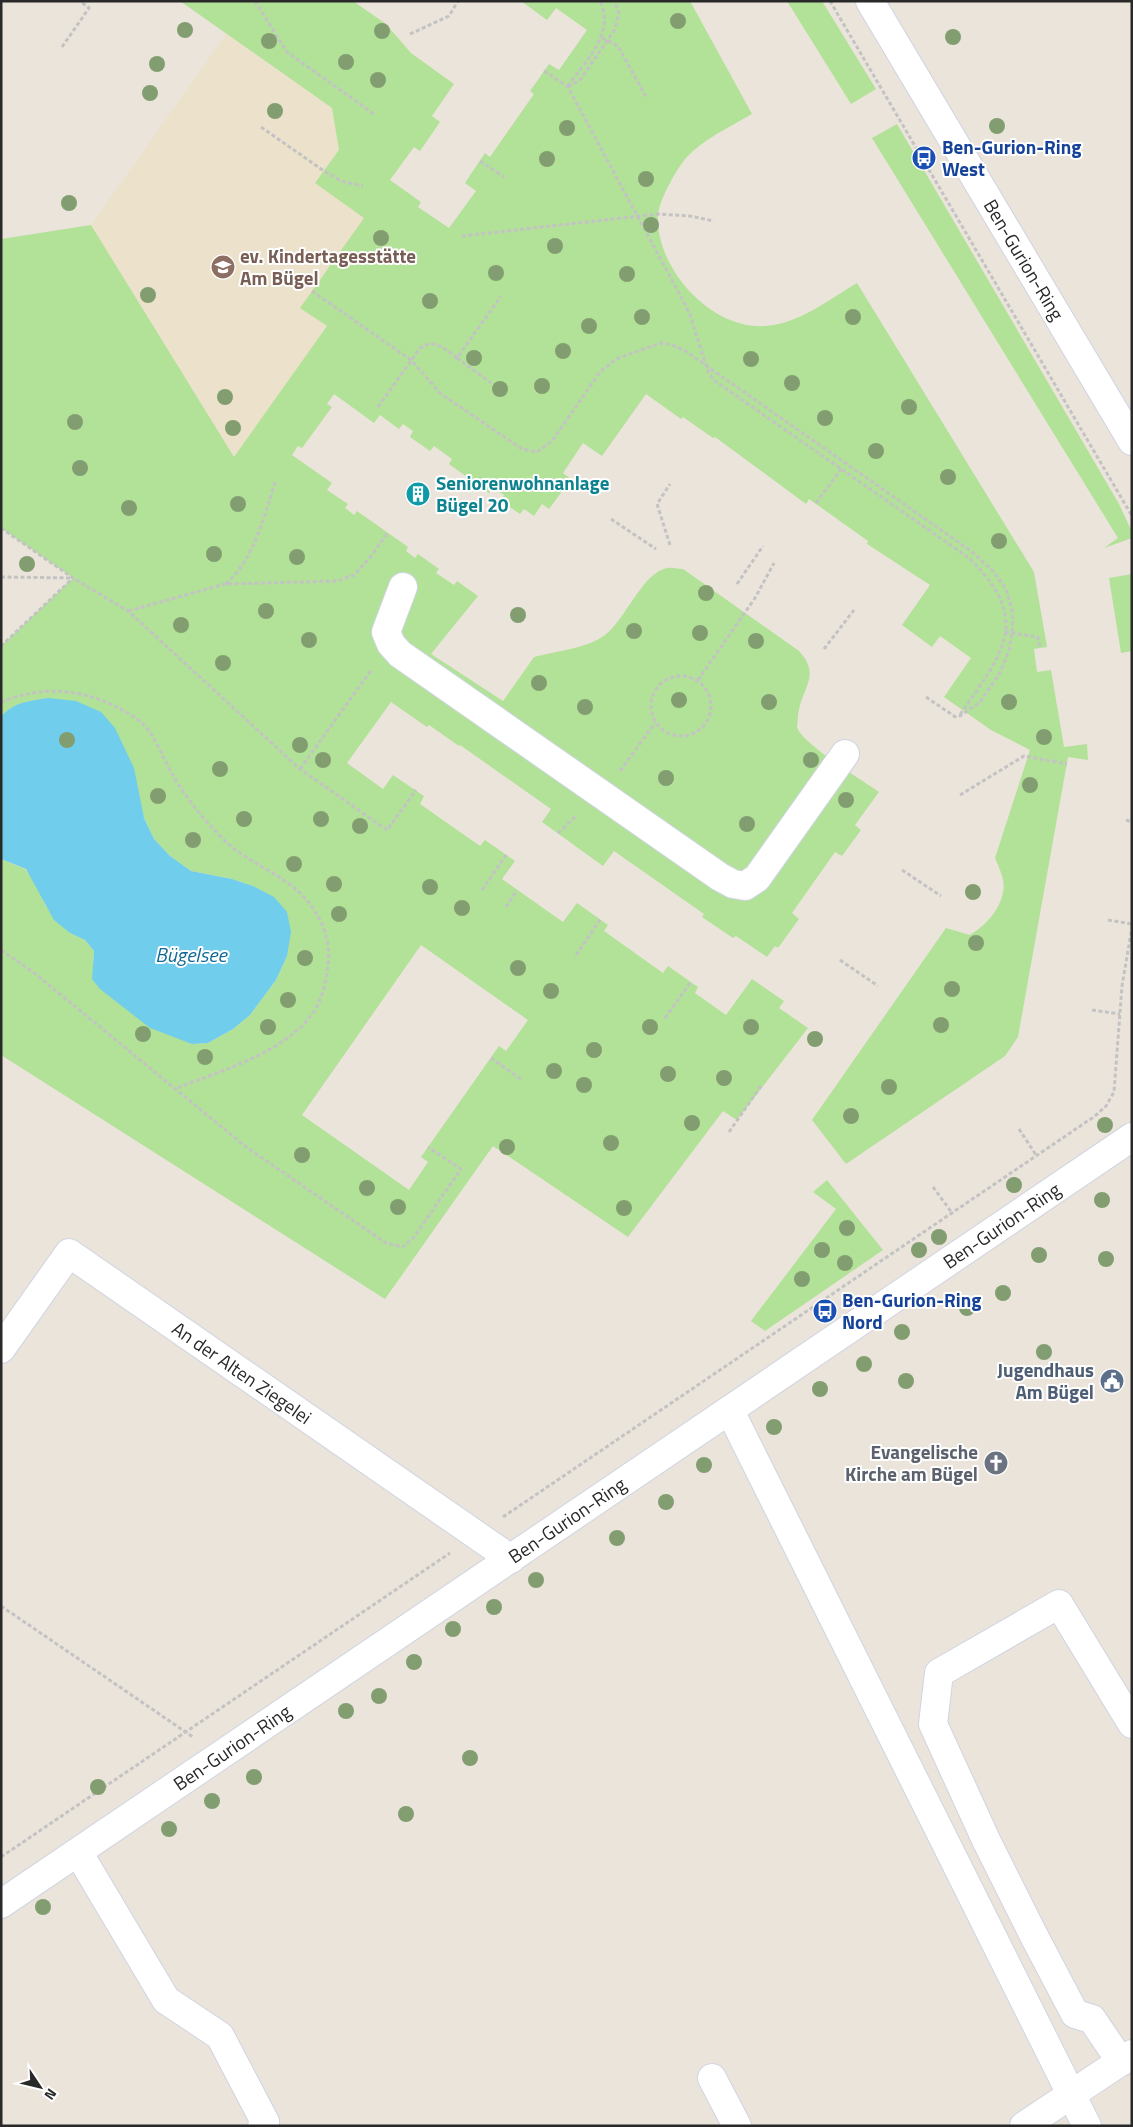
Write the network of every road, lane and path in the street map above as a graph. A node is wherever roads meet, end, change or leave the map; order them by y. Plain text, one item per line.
1 (80, 1) edge
2 (255, 1) edge
3 (458, 1) edge
4 (600, 1) edge
5 (615, 1) edge
6 (830, 1) edge
7 (870, 1) edge
8 (410, 34) dead end
9 (602, 38) junction
10 (608, 41) junction
11 (62, 47) dead end
12 (544, 71) dead end
13 (568, 87) junction
14 (646, 97) dead end
15 (374, 114) dead end
16 (261, 127) dead end
17 (480, 161) dead end
18 (504, 177) dead end
19 (362, 186) dead end
20 (637, 216) junction
21 (714, 221) dead end
22 (462, 236) dead end
23 (312, 291) dead end
24 (500, 296) dead end
25 (457, 358) junction
26 (411, 360) junction
27 (706, 365) junction
28 (491, 384) dead end
29 (378, 407) dead end
30 (1132, 441) edge
31 (841, 469) junction
32 (276, 480) dead end
33 (670, 484) dead end
34 (816, 503) dead end
35 (1132, 516) edge
36 (611, 519) dead end
37 (1, 528) edge
38 (388, 532) dead end
39 (670, 545) dead end
40 (763, 546) dead end
41 (656, 549) dead end
42 (774, 564) dead end
43 (1, 577) edge
44 (73, 578) junction
45 (225, 584) junction
46 (737, 584) dead end
47 (403, 587) dead end
48 (854, 610) dead end
49 (128, 611) junction
50 (1005, 632) junction
51 (1012, 633) junction
52 (391, 644) junction
53 (1, 646) edge
54 (1040, 648) dead end
55 (824, 649) dead end
56 (698, 680) junction
57 (926, 697) dead end
58 (1, 702) edge
59 (957, 718) junction
60 (845, 754) dead end
61 (1067, 764) dead end
62 (300, 770) junction
63 (416, 790) dead end
64 (960, 795) dead end
65 (1126, 820) dead end
66 (1132, 822) edge
67 (506, 855) dead end
68 (902, 870) dead end
69 (482, 890) dead end
70 (517, 890) dead end
71 (941, 896) dead end
72 (506, 907) dead end
73 (600, 920) dead end
74 (1108, 920) dead end
75 (1132, 925) edge
76 (1, 950) edge
77 (576, 955) dead end
78 (840, 960) dead end
79 (691, 982) dead end
80 (878, 986) dead end
81 (1092, 1010) dead end
82 (1120, 1014) junction
83 (665, 1018) dead end
84 (491, 1058) dead end
85 (522, 1080) dead end
86 (762, 1086) dead end
87 (177, 1088) junction
88 (1019, 1129) dead end
89 (729, 1132) dead end
90 (1132, 1137) edge
91 (428, 1147) dead end
92 (1036, 1155) junction
93 (933, 1186) dead end
94 (952, 1213) junction
95 (1, 1349) edge
96 (730, 1411) junction
97 (476, 1535) junction
98 (511, 1559) junction
99 (1, 1606) edge
100 (1132, 1724) edge
101 (185, 1732) junction
102 (220, 1756) junction
103 (78, 1852) junction
104 (1, 1857) edge
105 (1, 1904) edge
106 (1126, 2058) edge
107 (712, 2078) dead end
108 (1071, 2095) junction
109 (262, 2126) edge
110 (737, 2126) edge
111 (1024, 2126) edge
112 (1087, 2126) edge

1 - 11 path
2 - 15 path
3 - 8 path
4 - 9 path
5 - 10 path
6 - 35 path
7 - 30 street, Ben-Gurion-Ring
9 - 10 path
9 - 13 path
10 - 13 path
10 - 14 path
12 - 13 path
13 - 20 path
16 - 19 path
17 - 18 path
20 - 21 path
20 - 22 path
20 - 27 path
23 - 26 path
24 - 25 path
25 - 26 path
25 - 28 path
26 - 27 path
26 - 29 path
27 - 31 path
27 - 51 path
31 - 34 path
31 - 50 path
32 - 45 path
33 - 39 path
36 - 41 path
37 - 44 path
38 - 45 path
40 - 46 path
42 - 56 path
43 - 44 path
44 - 49 path
44 - 53 path
45 - 49 path
47 - 52 street
48 - 55 path
49 - 62 path
50 - 51 path
50 - 59 path
51 - 54 path
51 - 59 path
52 - 60 street
52 - 62 path
56 - 56 path
57 - 59 path
58 - 87 path
61 - 64 path
62 - 63 path
65 - 66 path
67 - 69 path
68 - 71 path
70 - 72 path
73 - 77 path
74 - 75 path
75 - 82 path
76 - 87 path
78 - 80 path
79 - 83 path
81 - 82 path
82 - 92 path
84 - 85 path
86 - 89 path
87 - 91 path
88 - 92 path
90 - 96 street, Ben-Gurion-Ring
92 - 94 path
93 - 94 path
94 - 97 path
95 - 97 street, An der Alten Ziegelei
96 - 98 street, Ben-Gurion-Ring
96 - 108 street
97 - 98 street, An der Alten Ziegelei
97 - 101 path
98 - 102 street, Ben-Gurion-Ring
99 - 101 path
100 - 106 street
101 - 102 path
101 - 104 path
102 - 103 street, Ben-Gurion-Ring
103 - 105 street, Ben-Gurion-Ring
103 - 109 street
106 - 108 street
107 - 110 street
108 - 111 street
108 - 112 street

